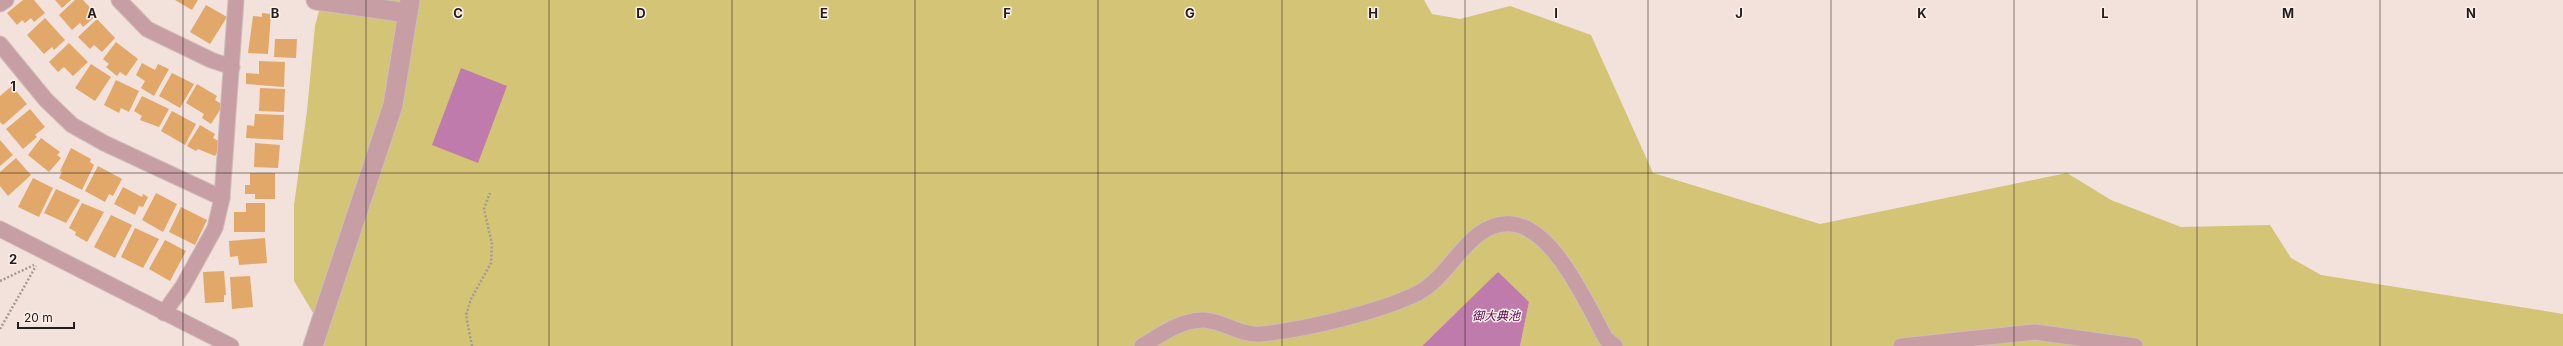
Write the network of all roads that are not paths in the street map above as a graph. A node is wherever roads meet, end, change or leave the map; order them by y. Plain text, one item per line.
1 (6, 0) edge
2 (119, 0) edge
3 (236, 0) edge
4 (316, 0) edge
5 (0, 4) edge
6 (409, 6) edge
7 (0, 44) edge
8 (232, 67) junction
9 (222, 198) junction
10 (0, 229) edge
11 (164, 313) junction
12 (231, 346) edge
13 (314, 346) edge
14 (1142, 346) edge
15 (1614, 346) edge
16 (1901, 346) edge
17 (2135, 346) edge

1 - 5 street
2 - 8 street
3 - 8 street
4 - 6 street
6 - 13 street
7 - 9 street
8 - 9 street
9 - 11 street
10 - 11 street
11 - 12 street
14 - 15 street
16 - 17 street

